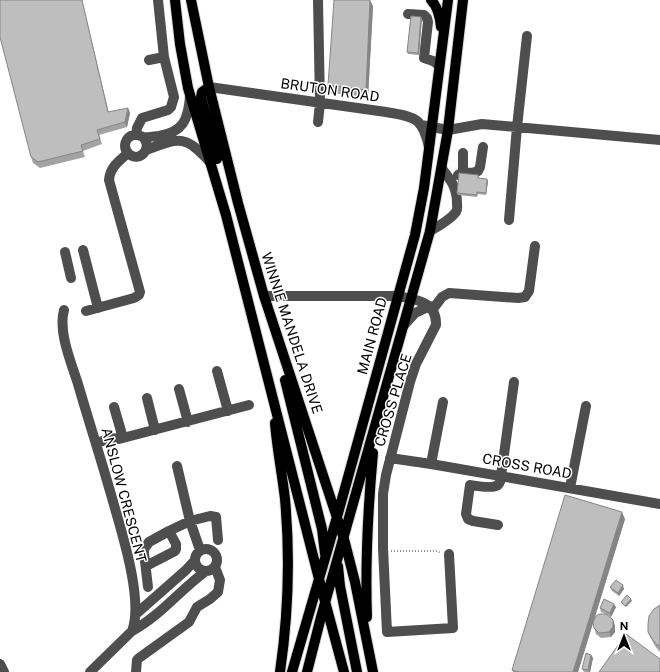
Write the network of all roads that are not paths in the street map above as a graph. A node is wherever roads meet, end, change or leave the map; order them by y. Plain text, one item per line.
1 (158, 0) edge
2 (175, 0) edge
3 (191, 0) edge
4 (318, 0) edge
5 (431, 0) edge
6 (448, 0) edge
7 (463, 0) edge
8 (408, 14) dead end
9 (527, 36) dead end
10 (443, 41) junction
11 (164, 57) junction
12 (149, 60) dead end
13 (439, 65) junction
14 (209, 87) junction
15 (191, 96) junction
16 (320, 103) junction
17 (318, 122) dead end
18 (426, 126) junction
19 (517, 127) junction
20 (448, 130) junction
21 (140, 136) junction
22 (660, 140) edge
23 (483, 147) dead end
24 (146, 150) junction
25 (128, 153) junction
26 (463, 153) dead end
27 (211, 162) junction
28 (442, 169) junction
29 (463, 172) junction
30 (451, 180) junction
31 (226, 214) junction
32 (509, 220) dead end
33 (430, 231) junction
34 (535, 246) dead end
35 (83, 250) dead end
36 (65, 252) dead end
37 (87, 264) junction
38 (264, 296) junction
39 (397, 296) junction
40 (411, 298) junction
41 (431, 307) junction
42 (98, 308) junction
43 (64, 310) dead end
44 (86, 311) dead end
45 (404, 325) junction
46 (280, 347) junction
47 (217, 371) dead end
48 (514, 382) dead end
49 (272, 389) junction
50 (179, 390) dead end
51 (147, 398) dead end
52 (443, 402) dead end
53 (250, 405) dead end
54 (586, 406) dead end
55 (114, 407) dead end
56 (228, 411) junction
57 (188, 422) junction
58 (375, 427) junction
59 (155, 430) junction
60 (121, 439) junction
61 (97, 446) junction
62 (390, 458) junction
63 (432, 464) junction
64 (177, 466) dead end
65 (472, 471) junction
66 (501, 476) junction
67 (470, 485) junction
68 (570, 488) junction
69 (660, 504) edge
70 (337, 516) junction
71 (190, 521) junction
72 (498, 525) dead end
73 (168, 531) junction
74 (344, 539) junction
75 (218, 540) dead end
76 (200, 550) junction
77 (446, 554) road end
78 (325, 558) junction
79 (195, 560) junction
80 (338, 560) junction
81 (146, 566) junction
82 (215, 567) junction
83 (206, 571) junction
84 (319, 579) junction
85 (148, 587) dead end
86 (152, 599) junction
87 (326, 602) junction
88 (162, 610) junction
89 (136, 614) junction
90 (132, 631) junction
91 (368, 642) junction
92 (0, 664) edge
93 (4, 672) edge
94 (90, 672) edge
95 (136, 672) edge
96 (280, 672) edge
97 (292, 672) edge
98 (308, 672) edge
99 (344, 672) edge
100 (357, 672) edge
101 (373, 672) edge

1 - 11 street
2 - 15 main road, WINNIE MANDELA DRIVE
3 - 14 main road, WINNIE MANDELA DRIVE
4 - 16 street
5 - 10 main road
6 - 10 main road, MAIN ROAD
7 - 20 main road, MAIN ROAD
8 - 13 street
9 - 19 street
10 - 13 main road, MAIN ROAD
11 - 12 street
11 - 21 street
13 - 18 main road, MAIN ROAD
14 - 16 street, BRUTON ROAD
14 - 31 main road
14 - 38 main road, WINNIE MANDELA DRIVE
15 - 21 street
15 - 27 main road, WINNIE MANDELA DRIVE
16 - 17 street
16 - 18 street, BRUTON ROAD
18 - 20 street, BRUTON ROAD
18 - 39 main road, MAIN ROAD
19 - 20 street, BRUTON ROAD
19 - 22 street, BRUTON ROAD
19 - 32 street
20 - 28 main road, MAIN ROAD
21 - 24 street
21 - 25 street
23 - 29 street
24 - 25 street
24 - 27 street
25 - 42 street
26 - 29 street
27 - 31 main road, WINNIE MANDELA DRIVE
28 - 30 street
28 - 33 main road, MAIN ROAD
29 - 30 street
30 - 33 street
31 - 49 main road, WINNIE MANDELA DRIVE
33 - 40 main road, MAIN ROAD
34 - 41 street
35 - 37 street
36 - 37 street
37 - 42 street
38 - 39 street
38 - 46 main road, WINNIE MANDELA DRIVE
39 - 40 street
39 - 70 main road, MAIN ROAD
40 - 41 street
40 - 45 main road, MAIN ROAD
41 - 45 street
41 - 62 street, CROSS PLACE
42 - 44 street
43 - 61 street, ANSLOW CRESCENT
45 - 58 main road, MAIN ROAD
46 - 70 main road, WINNIE MANDELA DRIVE
46 - 78 main road
47 - 56 street
48 - 66 street
49 - 84 main road, WINNIE MANDELA DRIVE
49 - 96 main road
50 - 57 street
51 - 59 street
52 - 63 street
53 - 56 street
54 - 68 street
55 - 60 street
56 - 57 street
57 - 59 street
58 - 74 main road, MAIN ROAD
58 - 91 main road
59 - 60 street
60 - 61 street
61 - 89 street, ANSLOW CRESCENT
62 - 63 street, CROSS ROAD
62 - 77 street, CROSS PLACE
63 - 65 street, CROSS ROAD
64 - 71 street
65 - 66 street, CROSS ROAD
65 - 67 street
66 - 67 street
66 - 68 street, CROSS ROAD
67 - 72 street
68 - 69 street, CROSS ROAD
70 - 74 main road, WINNIE MANDELA DRIVE
70 - 78 main road, MAIN ROAD
70 - 80 main road
71 - 73 street
71 - 75 street
71 - 76 street
73 - 81 street
73 - 81 street
74 - 80 main road, MAIN ROAD
74 - 91 main road, WINNIE MANDELA DRIVE
76 - 79 street
76 - 82 street
78 - 84 main road, MAIN ROAD
78 - 87 main road
79 - 83 street
79 - 86 street
80 - 87 main road, MAIN ROAD
80 - 100 main road
81 - 85 street
82 - 83 street
82 - 95 street
83 - 88 street
84 - 87 main road, WINNIE MANDELA DRIVE
84 - 97 main road, MAIN ROAD
86 - 88 street
86 - 89 street
87 - 98 main road, MAIN ROAD
87 - 99 main road, WINNIE MANDELA DRIVE
88 - 90 street
89 - 90 street, ANSLOW CRESCENT
90 - 94 street
91 - 101 main road, WINNIE MANDELA DRIVE
92 - 93 street

